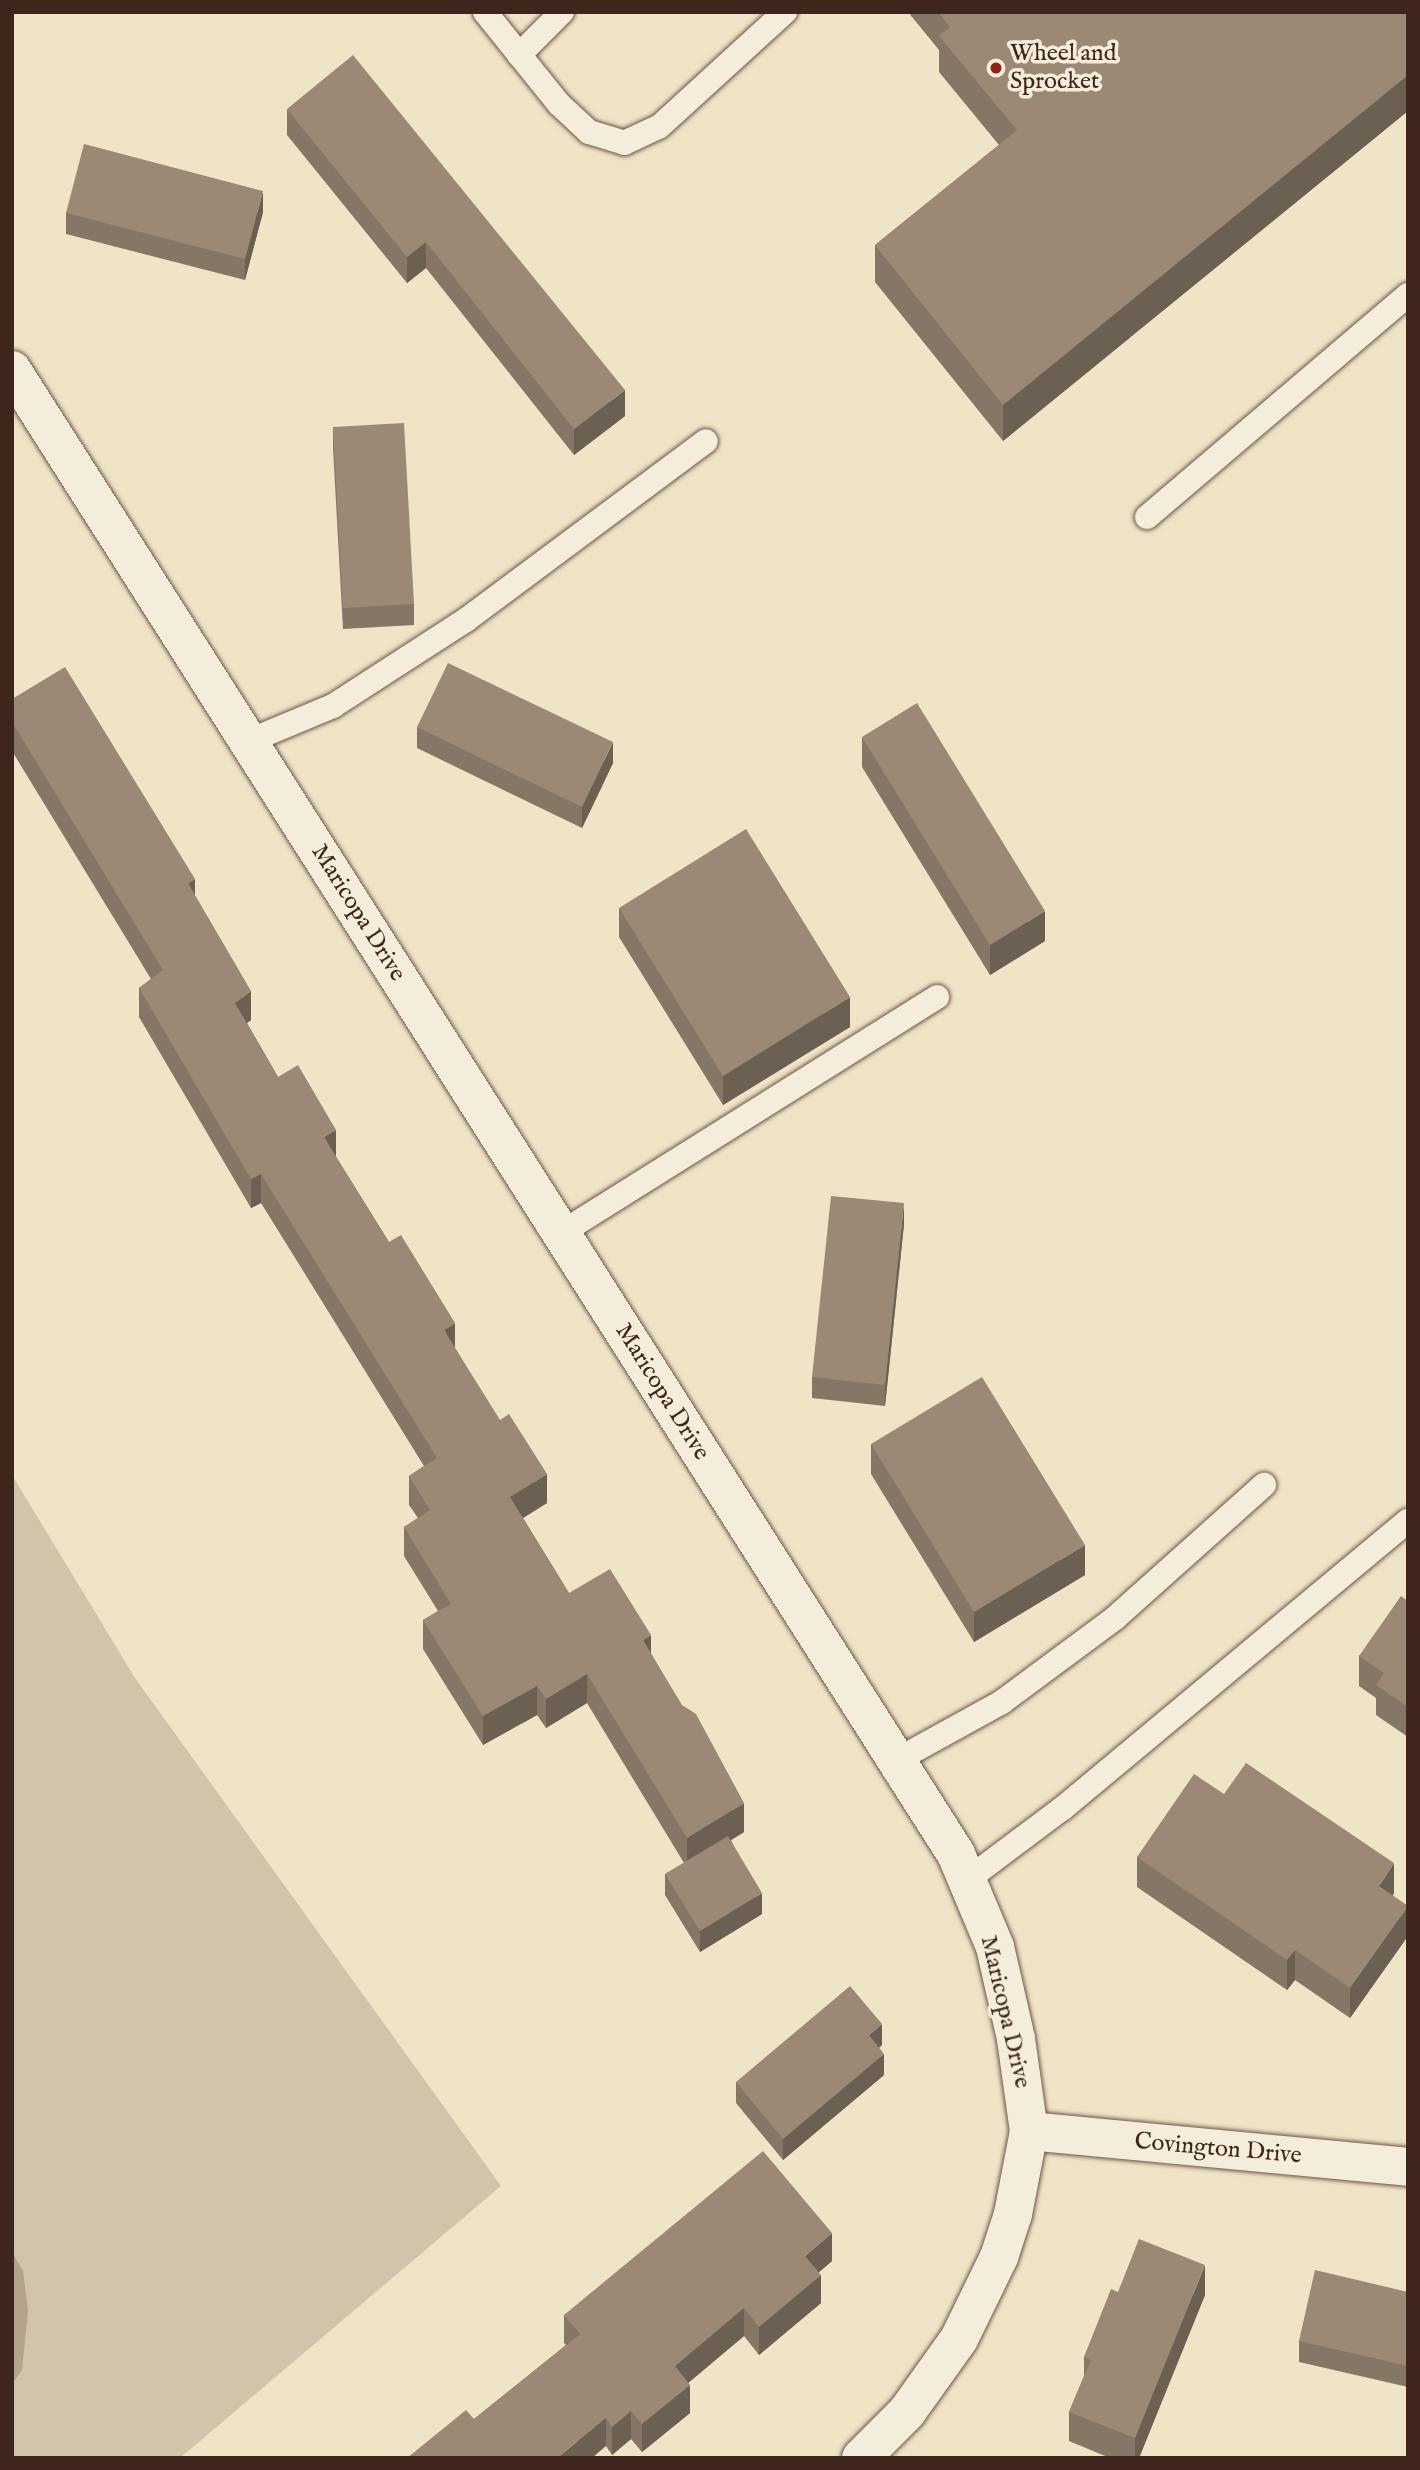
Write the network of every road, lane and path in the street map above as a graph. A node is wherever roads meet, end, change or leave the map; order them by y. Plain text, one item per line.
1 (485, 12) edge
2 (562, 12) edge
3 (785, 12) edge
4 (519, 55) junction
5 (1408, 295) edge
6 (12, 370) edge
7 (706, 441) dead end
8 (1147, 517) dead end
9 (249, 741) junction
10 (937, 997) dead end
11 (561, 1233) junction
12 (1264, 1485) dead end
13 (1408, 1521) edge
14 (897, 1760) junction
15 (967, 1880) junction
16 (1029, 2131) junction
17 (1408, 2167) edge
18 (861, 2458) edge

1 - 4 lane
2 - 4 lane
3 - 4 lane
5 - 8 lane
6 - 9 street, Maricopa Drive
7 - 9 lane
9 - 11 street, Maricopa Drive
10 - 11 lane
11 - 14 street, Maricopa Drive
12 - 14 lane
13 - 15 lane
14 - 15 street, Maricopa Drive
15 - 16 street, Maricopa Drive
16 - 17 street, Covington Drive
16 - 18 street, Maricopa Drive

